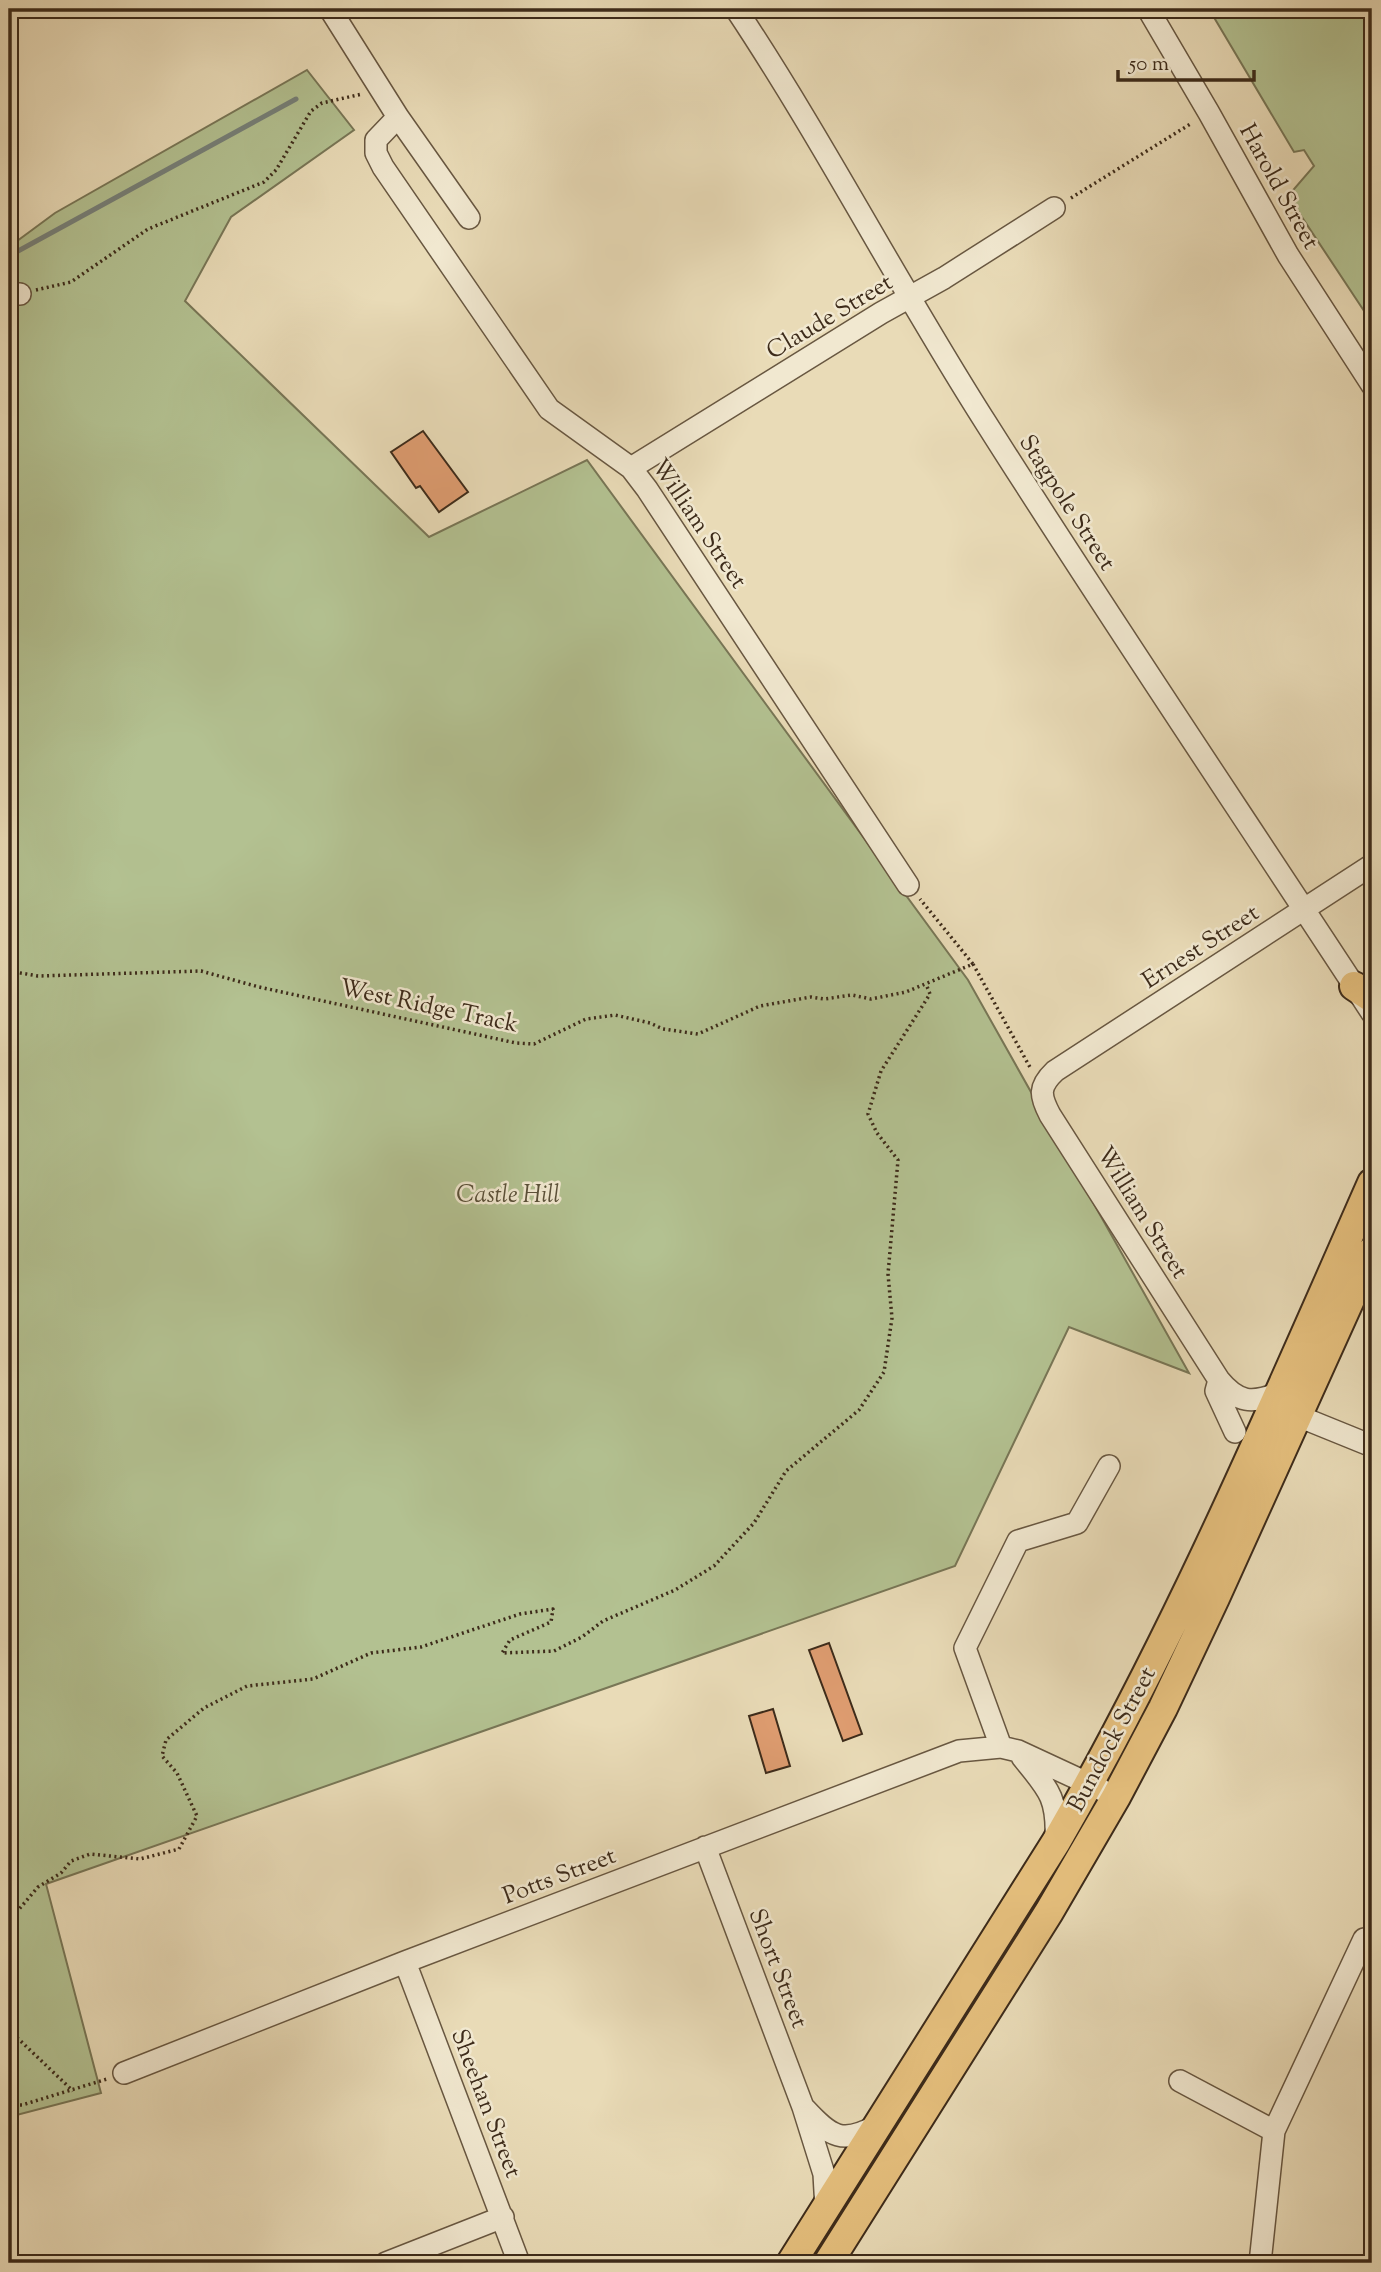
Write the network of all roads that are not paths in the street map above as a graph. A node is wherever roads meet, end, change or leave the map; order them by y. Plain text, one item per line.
1 (330, 9) edge
2 (736, 9) edge
3 (1148, 9) edge
4 (398, 117) junction
5 (1054, 208) road end
6 (469, 218) dead end
7 (909, 299) junction
8 (1372, 384) edge
9 (631, 468) junction
10 (1372, 865) edge
11 (908, 885) road end
12 (1304, 909) junction
13 (1363, 992) edge
14 (1372, 1013) edge
15 (1042, 1101) joint
16 (1372, 1183) edge
17 (1372, 1251) edge
18 (1219, 1380) junction
19 (1274, 1405) junction
20 (1298, 1416) junction
21 (1235, 1432) dead end
22 (1372, 1446) edge
23 (1108, 1466) dead end
24 (1009, 1749) junction
25 (1090, 1784) junction
26 (1116, 1797) junction
27 (1056, 1842) junction
28 (705, 1847) junction
29 (1364, 1939) dead end
30 (405, 1962) junction
31 (124, 2073) road end
32 (1180, 2081) dead end
33 (803, 2107) junction
34 (880, 2125) junction
35 (1273, 2131) junction
36 (826, 2209) junction
37 (503, 2217) junction
38 (386, 2263) edge
39 (519, 2263) edge
40 (791, 2263) edge
41 (828, 2263) edge
42 (1260, 2263) edge

1 - 4 street
2 - 7 street, Stagpole Street
3 - 8 street, Harold Street
4 - 6 street
4 - 9 street, William Street
5 - 7 street, Claude Street
7 - 9 street, Claude Street
7 - 12 street, Stagpole Street
9 - 11 street, William Street
10 - 12 street, Ernest Street
12 - 13 street, Stagpole Street
12 - 15 street, Ernest Street
13 - 14 street, Stagpole Street
15 - 18 street, William Street
16 - 19 main road, Bundock Street
17 - 20 main road, Bundock Street
18 - 19 street, William Street
18 - 21 street, William Street
19 - 20 street, William Street
19 - 25 main road, Bundock Street
20 - 22 street
20 - 26 main road, Bundock Street
23 - 24 street
24 - 25 street
24 - 27 street
24 - 28 street, Potts Street
25 - 26 street
25 - 27 main road, Bundock Street
26 - 41 main road, Bundock Street
27 - 34 main road, Bundock Street
28 - 30 street, Potts Street
28 - 33 street, Short Street
29 - 35 street
30 - 31 street, Potts Street
30 - 37 street, Sheehan Street
32 - 35 street
33 - 34 street, Short Street
33 - 36 street, Short Street
34 - 36 main road, Bundock Street
35 - 42 street
36 - 40 main road, Bundock Street
37 - 38 street
37 - 39 street, Sheehan Street

